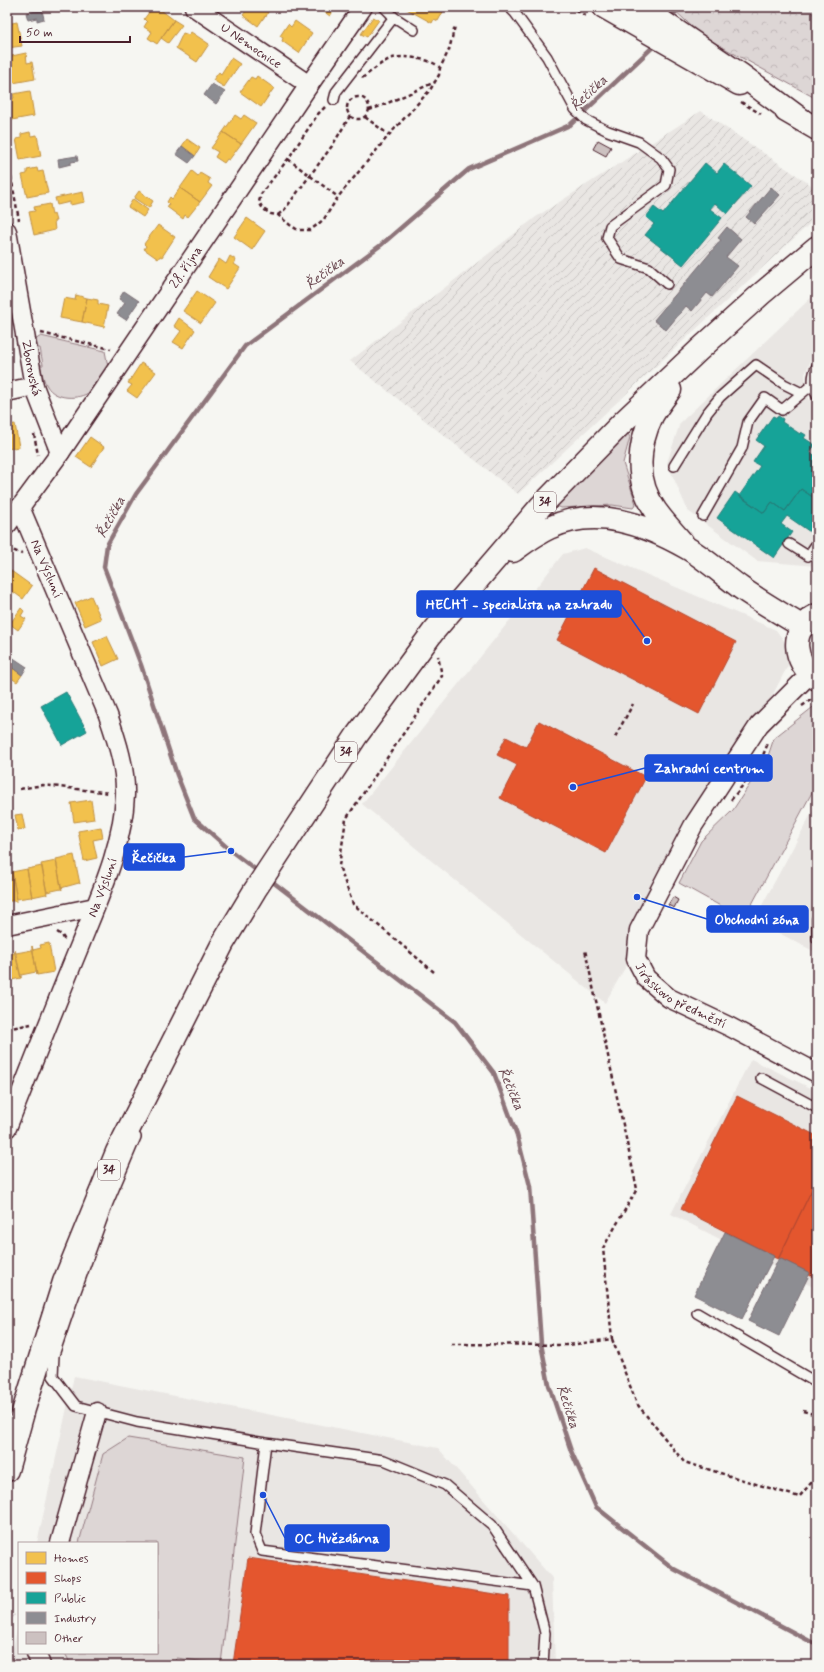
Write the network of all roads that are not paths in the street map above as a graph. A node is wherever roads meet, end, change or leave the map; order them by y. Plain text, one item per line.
1 (194, 7) edge
2 (363, 7) edge
3 (384, 7) edge
4 (509, 7) edge
5 (604, 7) edge
6 (641, 7) edge
7 (394, 17) junction
8 (414, 30) dead end
9 (309, 85) junction
10 (334, 100) road end
11 (809, 124) edge
12 (7, 231) edge
13 (817, 247) edge
14 (667, 284) dead end
15 (699, 350) junction
16 (817, 366) edge
17 (812, 384) junction
18 (34, 386) junction
19 (7, 392) edge
20 (802, 393) junction
21 (817, 396) edge
22 (60, 454) junction
23 (674, 466) dead end
24 (20, 507) junction
25 (703, 516) dead end
26 (7, 525) edge
27 (817, 543) edge
28 (789, 544) dead end
29 (688, 549) junction
30 (471, 587) junction
31 (810, 621) edge
32 (813, 677) edge
33 (94, 907) junction
34 (817, 919) edge
35 (7, 925) edge
36 (817, 939) edge
37 (223, 943) junction
38 (817, 1073) edge
39 (761, 1078) dead end
40 (817, 1108) edge
41 (7, 1128) edge
42 (697, 1313) dead end
43 (817, 1383) edge
44 (97, 1412) junction
45 (266, 1443) junction
46 (7, 1470) edge
47 (60, 1542) edge
48 (533, 1586) junction
49 (36, 1654) edge
50 (41, 1665) edge
51 (543, 1665) edge

1 - 9 street, U Nemocnice
2 - 9 street, 28. října
3 - 7 lane
4 - 14 lane
5 - 11 main road
6 - 11 main road
7 - 8 lane
7 - 10 lane
9 - 22 street, 28. října
12 - 18 street, Zborovská
13 - 15 main road, 34
15 - 29 main road
15 - 30 main road, 34
16 - 17 lane
17 - 20 lane
17 - 21 lane
18 - 19 street
18 - 22 street, Zborovská
20 - 23 lane
20 - 25 lane
22 - 24 street, 28. října
24 - 26 street, 28. října
24 - 33 street, Na Výsluní
27 - 28 lane
29 - 30 main road
29 - 31 main road
30 - 37 main road, 34
31 - 32 main road
32 - 38 street, Jiráskovo předměstí
33 - 35 street
33 - 41 street, Na Výsluní
34 - 36 lane
37 - 44 lane
37 - 46 main road, 34
39 - 40 lane
42 - 43 lane
44 - 45 lane
44 - 47 street
45 - 48 lane
45 - 48 lane
48 - 51 lane
49 - 50 street

